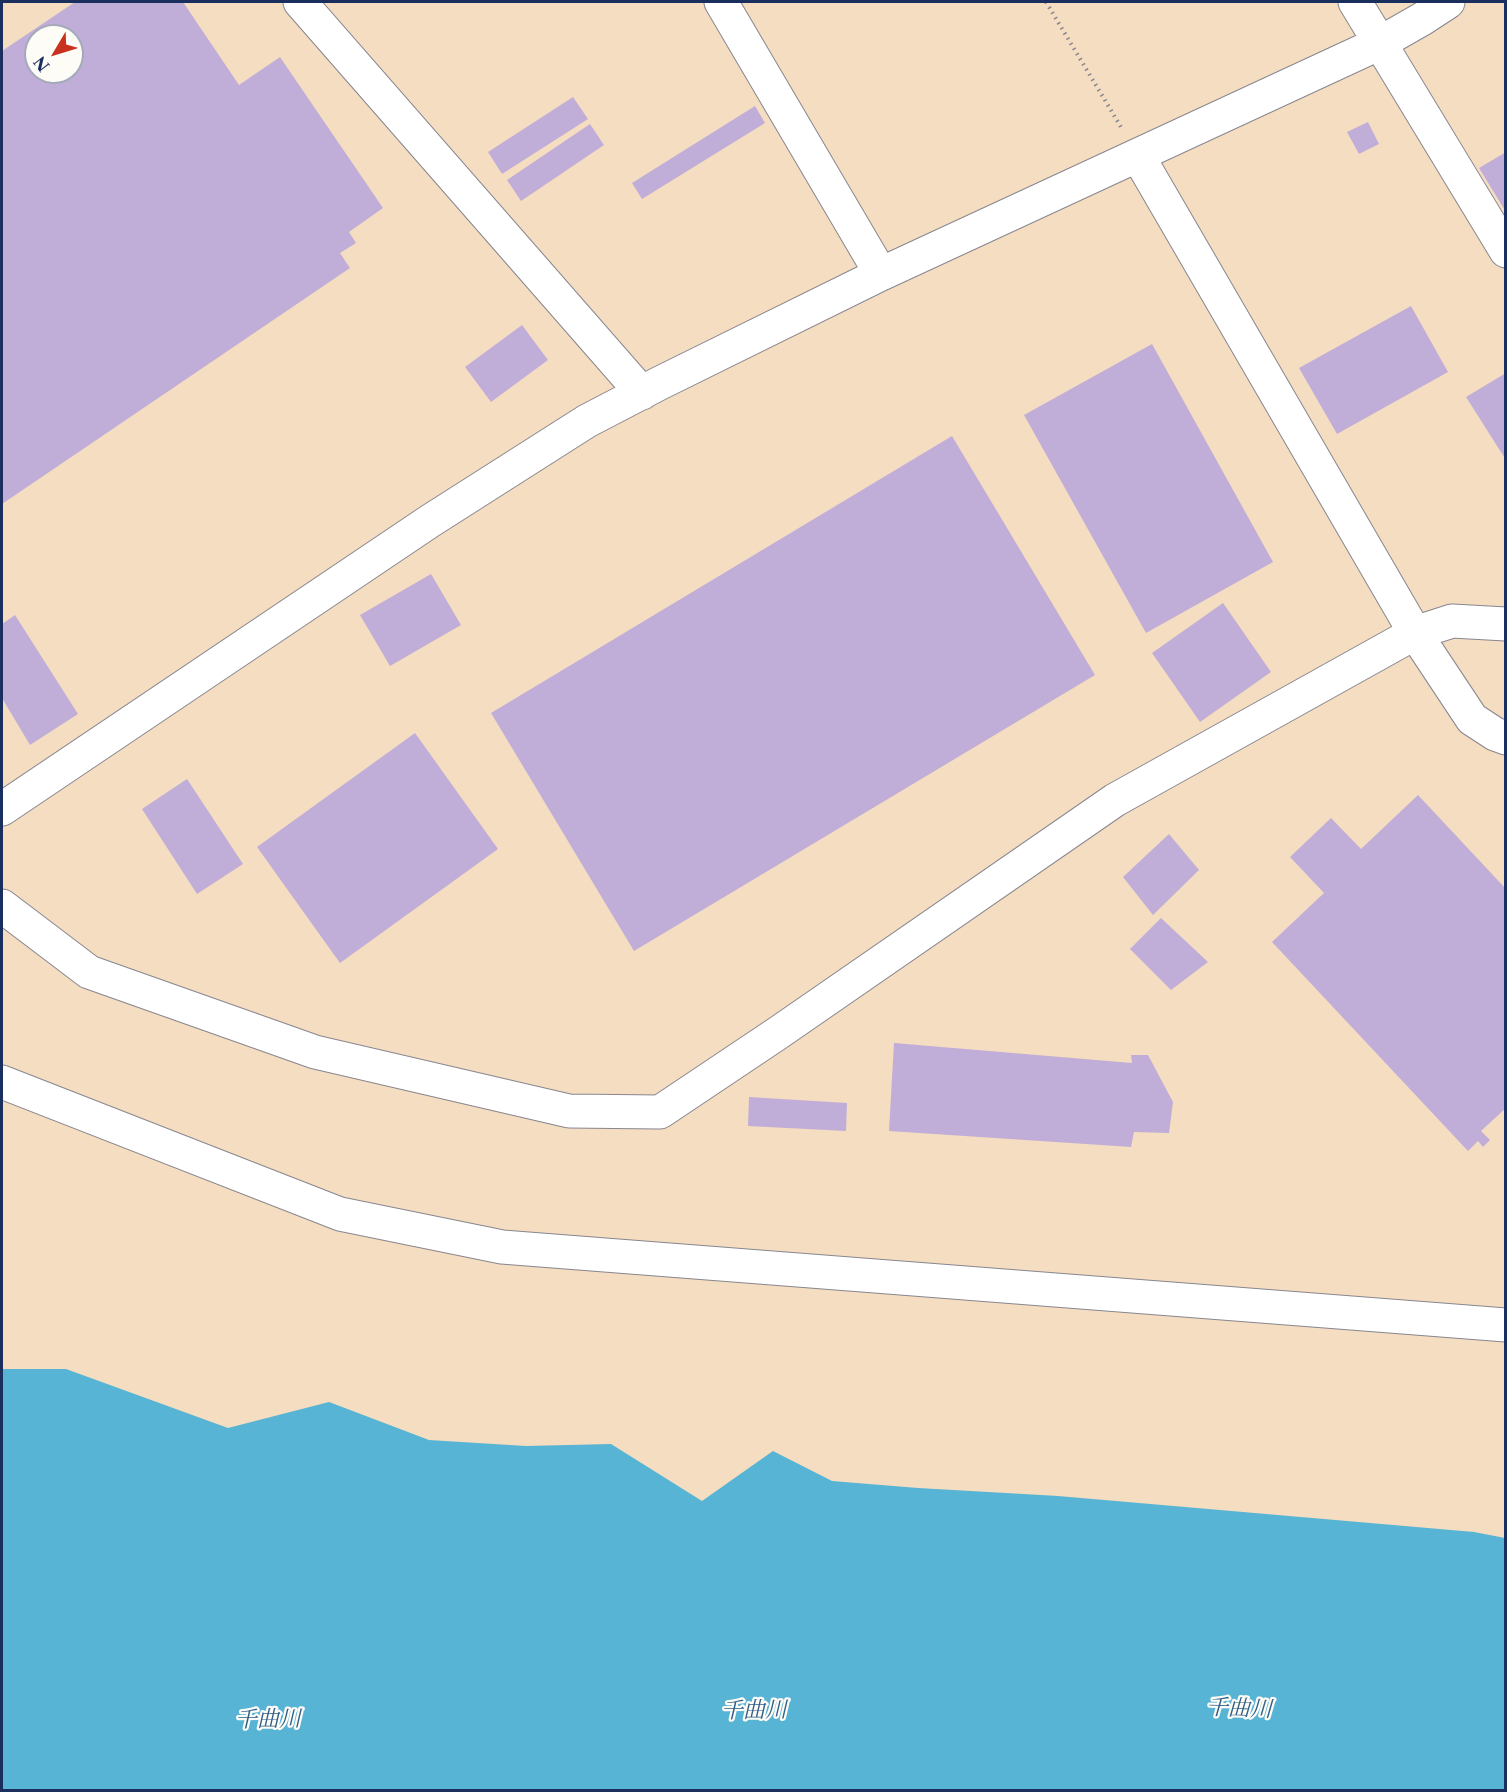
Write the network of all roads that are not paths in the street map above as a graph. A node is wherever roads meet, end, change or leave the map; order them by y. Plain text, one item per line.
1 (300, 2) edge
2 (721, 2) edge
3 (1355, 2) edge
4 (1448, 2) edge
5 (1380, 43) junction
6 (1138, 156) junction
7 (1506, 251) edge
8 (881, 274) junction
9 (642, 393) junction
10 (1506, 624) edge
11 (1416, 633) junction
12 (1506, 738) edge
13 (2, 809) edge
14 (2, 906) edge
15 (2, 1082) edge
16 (1506, 1325) edge

1 - 9 street
2 - 8 street
3 - 5 street
4 - 5 street
5 - 6 street
5 - 7 street
6 - 8 street
6 - 11 street
8 - 9 street
9 - 13 street
10 - 11 street
11 - 12 street
11 - 14 street
15 - 16 street

